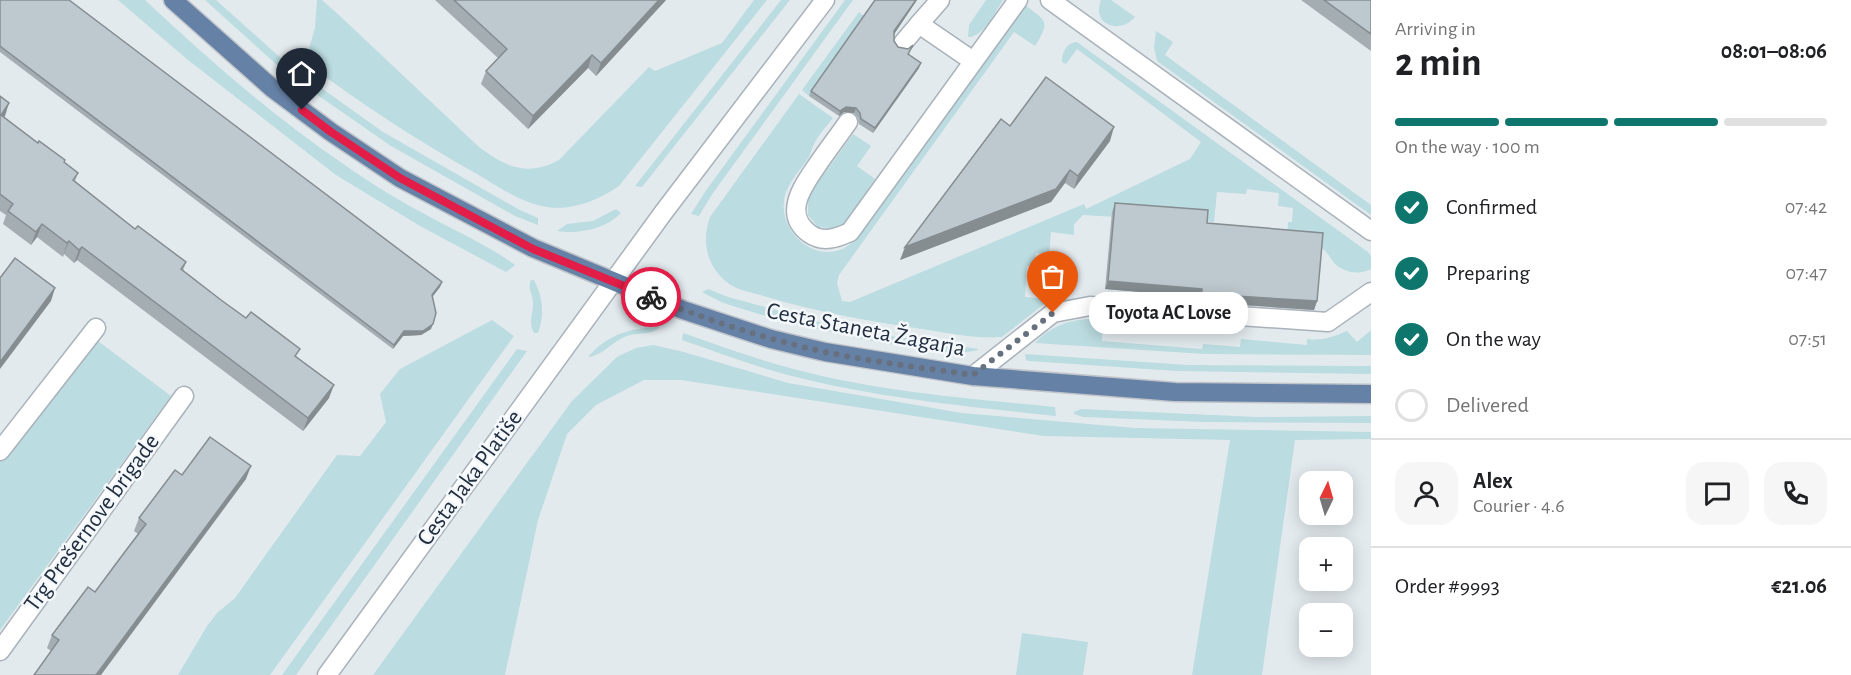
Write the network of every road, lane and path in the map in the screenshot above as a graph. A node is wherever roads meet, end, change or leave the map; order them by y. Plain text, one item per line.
1 (173, 0) edge
2 (825, 0) edge
3 (940, 0) edge
4 (1018, 0) edge
5 (1050, 0) edge
6 (919, 24) junction
7 (903, 43) dead end
8 (973, 61) junction
9 (848, 122) dead end
10 (1371, 231) edge
11 (613, 282) junction
12 (1371, 292) edge
13 (96, 328) dead end
14 (973, 375) junction
15 (1371, 394) edge
16 (184, 396) dead end
17 (0, 451) edge
18 (0, 651) edge
19 (327, 675) edge

1 - 11 main road, Cesta Staneta Žagarja
2 - 11 street
3 - 6 street
4 - 8 street
5 - 10 street
6 - 7 street
6 - 8 street
8 - 9 street
11 - 14 main road, Cesta Staneta Žagarja
11 - 19 street, Cesta Jaka Platiše
12 - 14 street
13 - 17 street
14 - 15 main road, Cesta Staneta Žagarja
16 - 18 street, Trg Prešernove brigade

